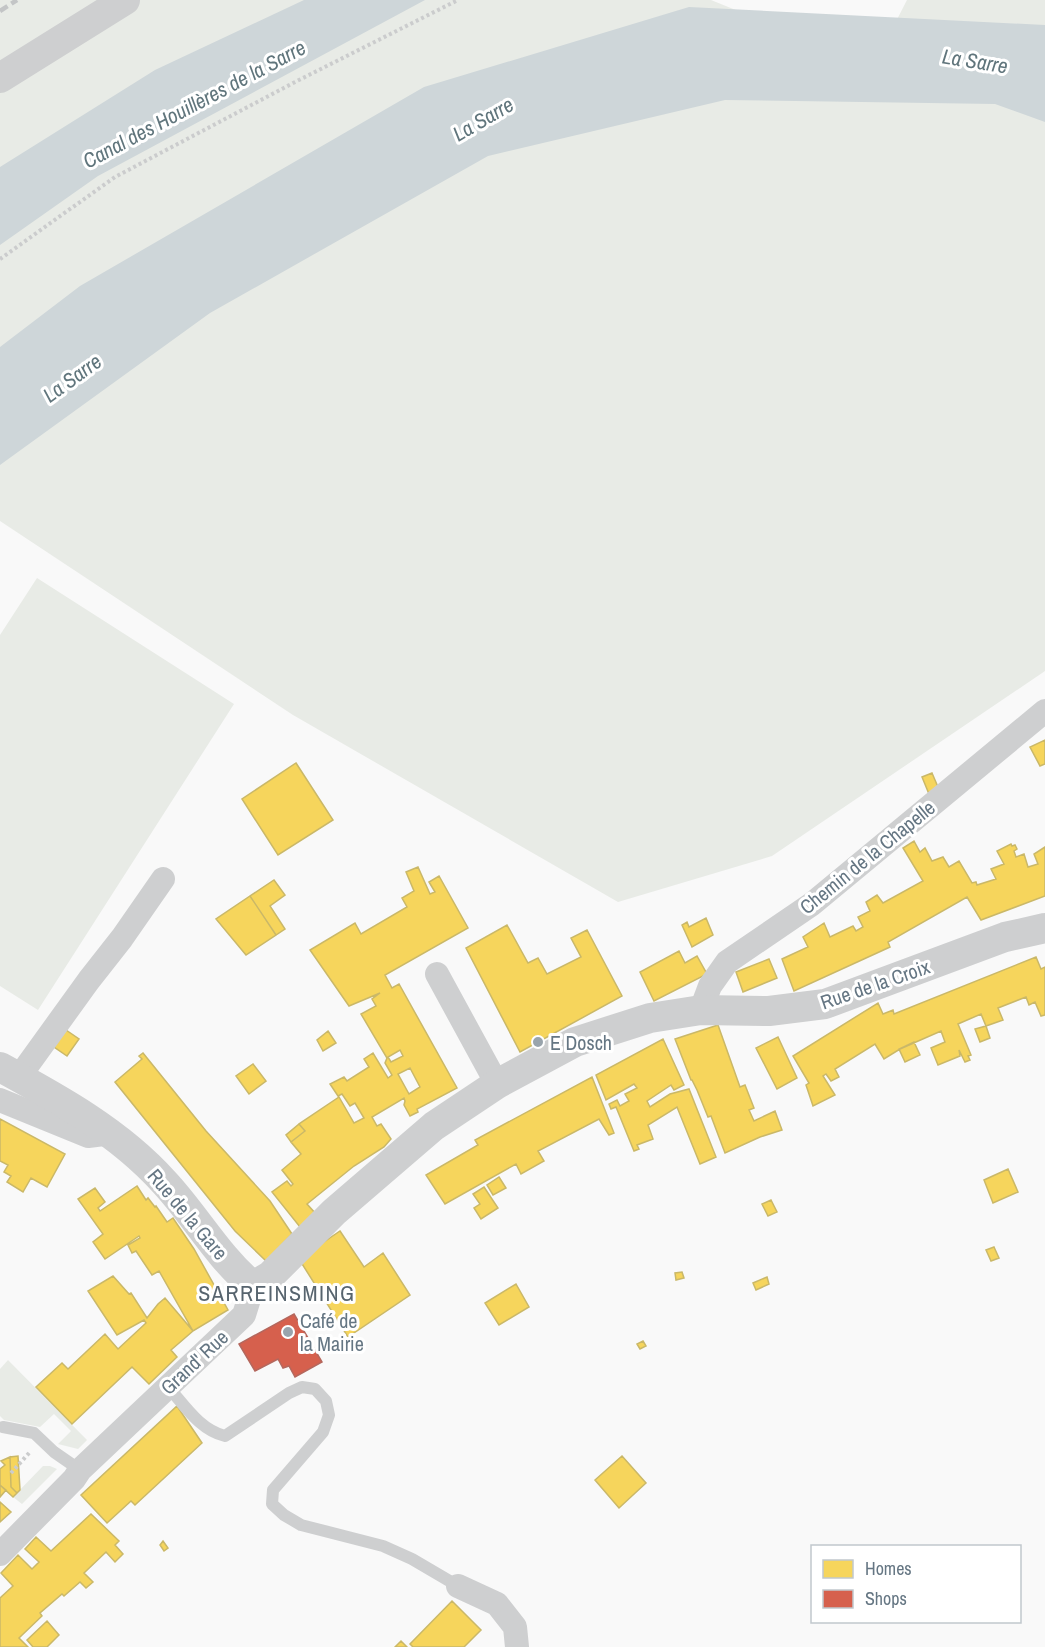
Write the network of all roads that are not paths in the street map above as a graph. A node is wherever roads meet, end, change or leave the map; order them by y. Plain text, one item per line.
1 (125, 0) edge
2 (0, 78) edge
3 (1045, 711) edge
4 (163, 879) dead end
5 (1045, 928) edge
6 (437, 974) dead end
7 (701, 1010) junction
8 (6, 1082) edge
9 (497, 1084) junction
10 (253, 1286) junction
11 (169, 1388) junction
12 (3, 1428) dead end
13 (80, 1470) junction
14 (0, 1554) edge
15 (458, 1586) joint
16 (517, 1647) edge

1 - 2 street
3 - 7 street, Chemin de la Chapelle
4 - 8 street
5 - 7 street, Rue de la Croix
6 - 9 street
7 - 9 street
8 - 10 street, Rue de la Gare
9 - 10 street
10 - 11 street, Grand' Rue
11 - 13 street, Grand' Rue
11 - 15 lane
12 - 13 lane
13 - 14 street, Grand' Rue
15 - 16 street

